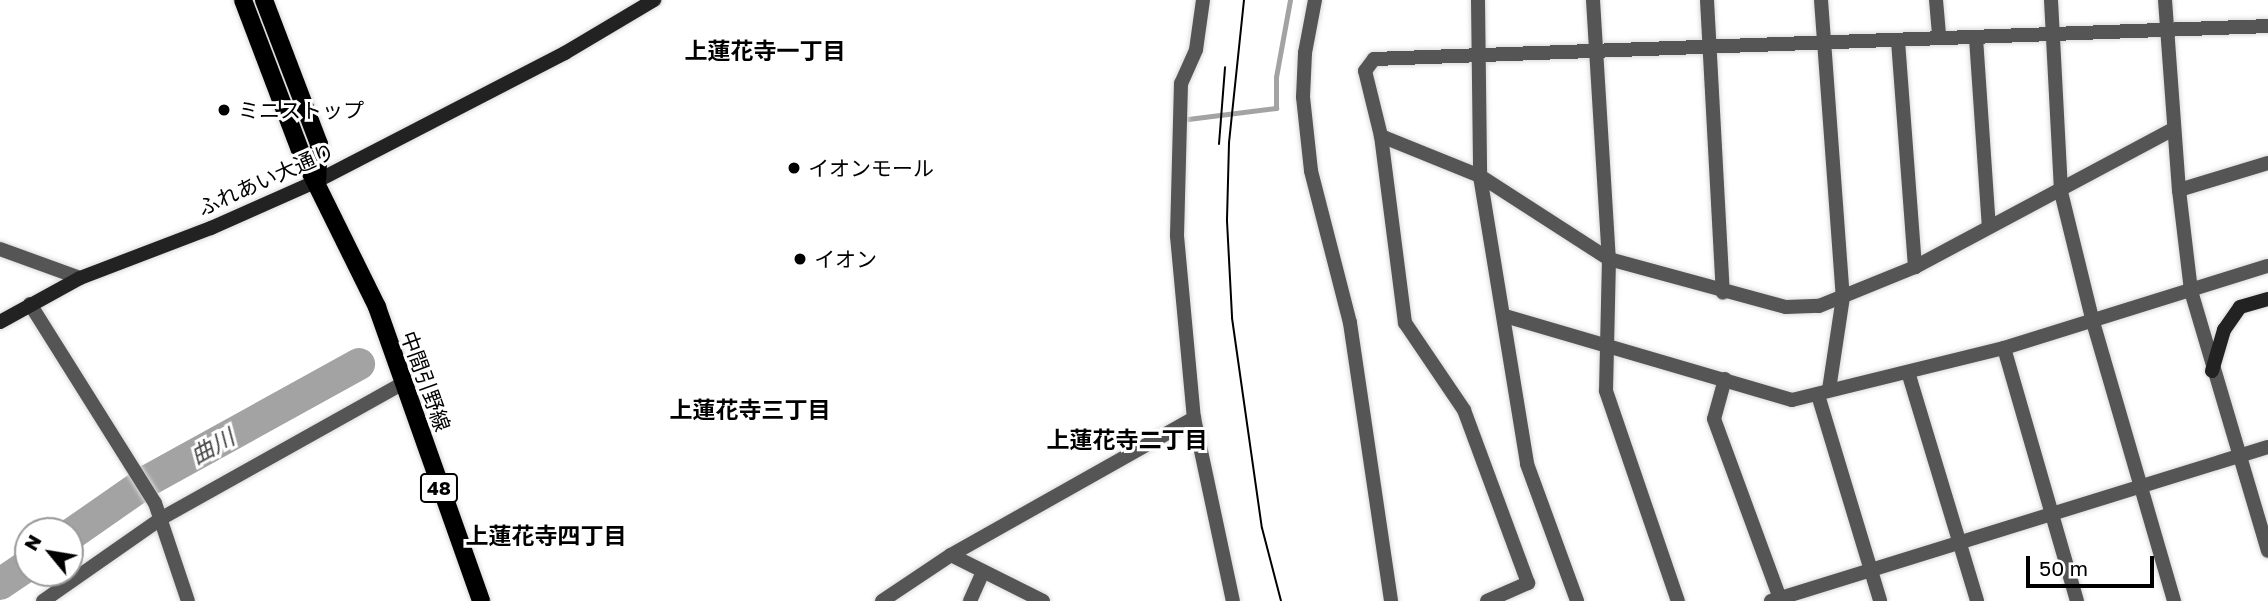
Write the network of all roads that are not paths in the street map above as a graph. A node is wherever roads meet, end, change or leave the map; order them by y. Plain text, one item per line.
1 (243, 0) edge
2 (264, 0) edge
3 (654, 0) edge
4 (1203, 0) edge
5 (1315, 0) edge
6 (1478, 0) edge
7 (1593, 0) edge
8 (1707, 0) edge
9 (1821, 0) edge
10 (1936, 0) edge
11 (2052, 0) edge
12 (2165, 0) edge
13 (2268, 26) edge
14 (2166, 30) junction
15 (2054, 36) junction
16 (1939, 38) junction
17 (1976, 38) junction
18 (1898, 41) junction
19 (1823, 44) junction
20 (1709, 47) junction
21 (1595, 51) junction
22 (1480, 54) junction
23 (2173, 129) junction
24 (1381, 136) junction
25 (2268, 163) edge
26 (1480, 176) junction
27 (317, 181) junction
28 (2179, 190) junction
29 (2061, 192) junction
30 (1989, 228) junction
31 (0, 248) edge
32 (1609, 259) junction
33 (2268, 265) edge
34 (1915, 267) junction
35 (80, 278) junction
36 (2191, 290) junction
37 (1723, 293) junction
38 (1843, 297) junction
39 (2268, 299) edge
40 (30, 304) junction
41 (1505, 316) junction
42 (0, 322) edge
43 (2093, 322) junction
44 (1609, 347) junction
45 (2004, 348) junction
46 (2212, 371) junction
47 (1908, 372) junction
48 (402, 378) junction
49 (1725, 379) junction
50 (1824, 393) junction
51 (1194, 418) junction
52 (2268, 447) edge
53 (2240, 456) junction
54 (2139, 487) junction
55 (2051, 514) junction
56 (162, 519) junction
57 (1959, 542) junction
58 (2268, 551) edge
59 (951, 555) junction
60 (1871, 568) junction
61 (983, 572) junction
62 (1778, 600) edge
63 (43, 601) edge
64 (188, 601) edge
65 (481, 601) edge
66 (882, 601) edge
67 (970, 601) edge
68 (1042, 601) edge
69 (1233, 601) edge
70 (1391, 601) edge
71 (1487, 601) edge
72 (1577, 601) edge
73 (1678, 601) edge
74 (1880, 601) edge
75 (1977, 601) edge
76 (2077, 601) edge
77 (2174, 601) edge

1 - 27 main road, 中間引野線 / 48
2 - 27 main road, 中間引野線 / 48
3 - 27 street, ふれあい大通り
4 - 51 street
5 - 70 street
6 - 22 street
7 - 21 street
8 - 20 street
9 - 19 street
10 - 16 street
11 - 15 street
12 - 14 street
13 - 14 street
14 - 15 street
14 - 23 street
15 - 17 street
15 - 29 street
16 - 17 street
16 - 18 street
17 - 30 street
18 - 19 street
18 - 34 street
19 - 20 street
19 - 38 street
20 - 21 street
20 - 37 street
21 - 22 street
21 - 32 street
22 - 24 street
22 - 26 street
23 - 28 street
23 - 29 street
24 - 26 street
24 - 71 street
25 - 28 street
26 - 32 street
26 - 41 street
27 - 35 street, ふれあい大通り
27 - 48 main road, 中間引野線 / 48
28 - 36 street
29 - 30 street
29 - 43 street
30 - 34 street
31 - 35 street
32 - 37 street
32 - 44 street
33 - 36 street
34 - 38 street
35 - 40 street, ふれあい大通り
36 - 43 street
36 - 46 street
37 - 38 street
38 - 50 street
39 - 46 street
40 - 42 street, ふれあい大通り
40 - 56 street
41 - 44 street
41 - 72 street
43 - 45 street
43 - 54 street
44 - 49 street
44 - 73 street
45 - 47 street
45 - 55 street
46 - 53 street
47 - 50 street
47 - 57 street
48 - 56 street
48 - 65 main road, 中間引野線 / 48
49 - 50 street
49 - 62 street
50 - 60 street
51 - 59 street
51 - 69 street
52 - 53 street
53 - 54 street
53 - 58 street
54 - 55 street
54 - 77 street
55 - 57 street
55 - 76 street
56 - 63 street
56 - 64 street
57 - 60 street
57 - 75 street
59 - 61 street
59 - 66 street
60 - 62 street
60 - 74 street
61 - 67 street
61 - 68 street

